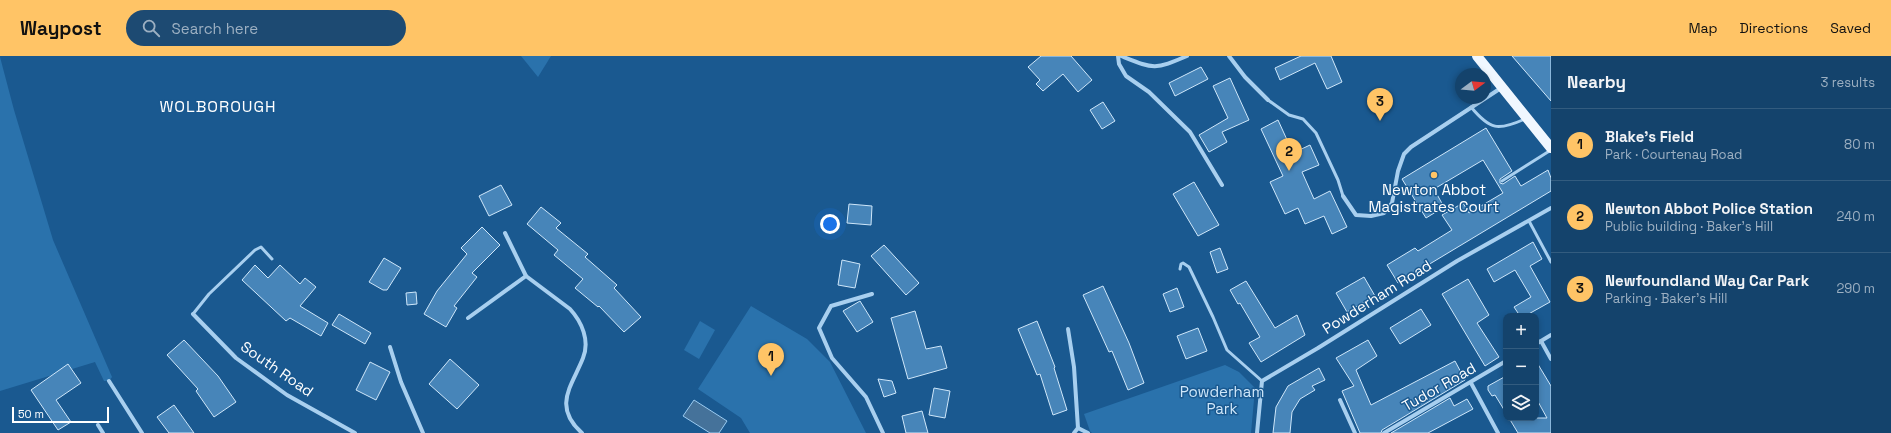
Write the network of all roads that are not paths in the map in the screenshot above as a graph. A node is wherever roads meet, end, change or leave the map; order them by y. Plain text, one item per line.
1 (1118, 56) edge
2 (1121, 56) edge
3 (1187, 56) edge
4 (1229, 56) edge
5 (1477, 56) edge
6 (1501, 88) junction
7 (1268, 100) joint
8 (1471, 108) junction
9 (1527, 118) junction
10 (1551, 149) edge
11 (1502, 181) dead end
12 (1222, 185) dead end
13 (1343, 196) joint
14 (1551, 208) edge
15 (1529, 221) junction
16 (505, 232) dead end
17 (272, 259) dead end
18 (1551, 262) edge
19 (1180, 270) dead end
20 (526, 276) junction
21 (872, 294) dead end
22 (193, 314) joint
23 (468, 318) dead end
24 (1068, 330) dead end
25 (1551, 335) edge
26 (1541, 340) joint
27 (390, 347) dead end
28 (1551, 359) edge
29 (1503, 363) edge
30 (109, 381) dead end
31 (1262, 381) junction
32 (1471, 382) junction
33 (1340, 400) dead end
34 (98, 425) dead end
35 (1078, 428) junction
36 (103, 433) edge
37 (142, 433) edge
38 (355, 433) edge
39 (423, 433) edge
40 (582, 433) edge
41 (883, 433) edge
42 (1074, 433) edge
43 (1088, 433) edge
44 (1257, 433) edge
45 (1356, 433) edge
46 (1384, 433) edge
47 (1498, 433) edge

1 - 12 street
2 - 3 street
4 - 7 street
5 - 6 main road
6 - 8 street
6 - 9 main road
7 - 13 lane
8 - 9 lane
8 - 13 street
9 - 10 main road
10 - 11 lane
14 - 15 street, Powderham Road
15 - 18 lane
15 - 31 street, Powderham Road
16 - 20 street
17 - 22 lane
19 - 31 lane
20 - 23 street
20 - 40 street
21 - 41 street
22 - 38 street, South Road
24 - 35 street
25 - 26 street
26 - 28 street
27 - 39 street
29 - 32 street, Tudor Road
30 - 37 street
31 - 44 street
32 - 46 street, Tudor Road
32 - 47 street
33 - 45 street
34 - 36 street
35 - 42 street
35 - 43 street

